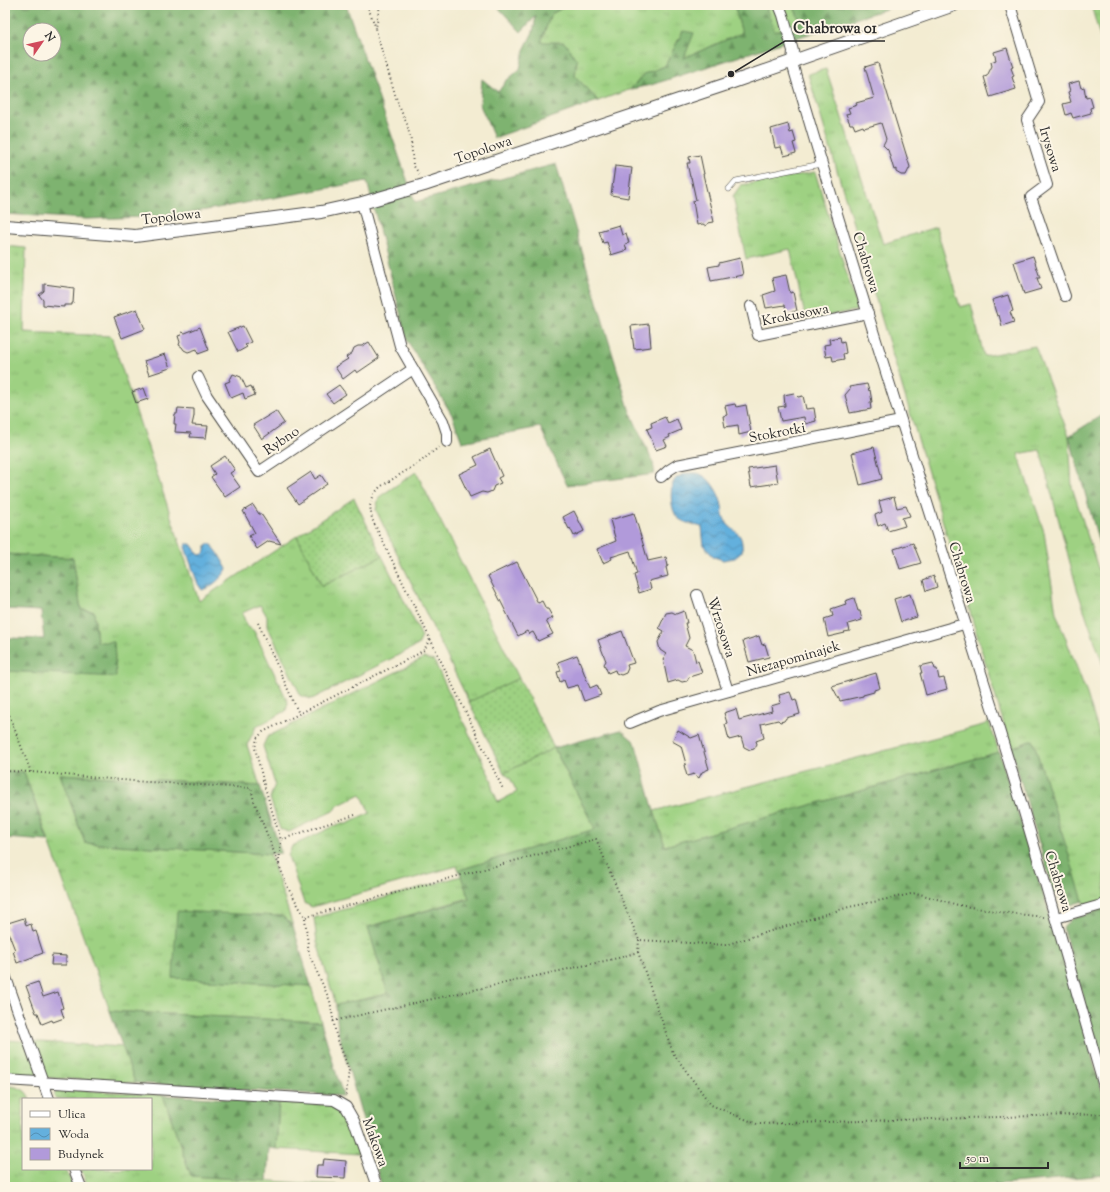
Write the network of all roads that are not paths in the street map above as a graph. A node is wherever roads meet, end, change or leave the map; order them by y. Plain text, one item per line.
1 (778, 5) edge
2 (954, 5) edge
3 (1010, 5) edge
4 (792, 63) junction
5 (822, 164) junction
6 (729, 189) dead end
7 (362, 203) junction
8 (5, 226) edge
9 (1065, 296) dead end
10 (751, 306) dead end
11 (868, 313) junction
12 (413, 369) junction
13 (198, 376) dead end
14 (901, 422) junction
15 (447, 442) road end
16 (661, 477) dead end
17 (697, 595) dead end
18 (964, 624) junction
19 (728, 691) junction
20 (630, 723) dead end
21 (1105, 904) edge
22 (1056, 918) junction
23 (5, 975) edge
24 (5, 1080) edge
25 (44, 1082) junction
26 (1105, 1090) edge
27 (50, 1098) edge
28 (74, 1170) edge
29 (81, 1187) edge
30 (377, 1187) edge

1 - 4 street, Chabrowa
2 - 4 street, Topolowa
3 - 9 street, Irysowa
4 - 5 street, Chabrowa
4 - 7 street, Topolowa
5 - 6 lane
5 - 11 street, Chabrowa
7 - 8 street, Topolowa
7 - 12 street
10 - 11 street, Krokusowa
11 - 14 street, Chabrowa
12 - 13 street, Rybno
12 - 15 street
14 - 16 street, Stokrotki
14 - 18 street, Chabrowa
17 - 19 street, Wrzosowa
18 - 19 street, Niezapominajek
18 - 22 street, Chabrowa
19 - 20 street, Niezapominajek
21 - 22 street
22 - 26 street, Chabrowa
23 - 25 street
24 - 25 street
25 - 27 street
25 - 30 street, Makowa
28 - 29 street

